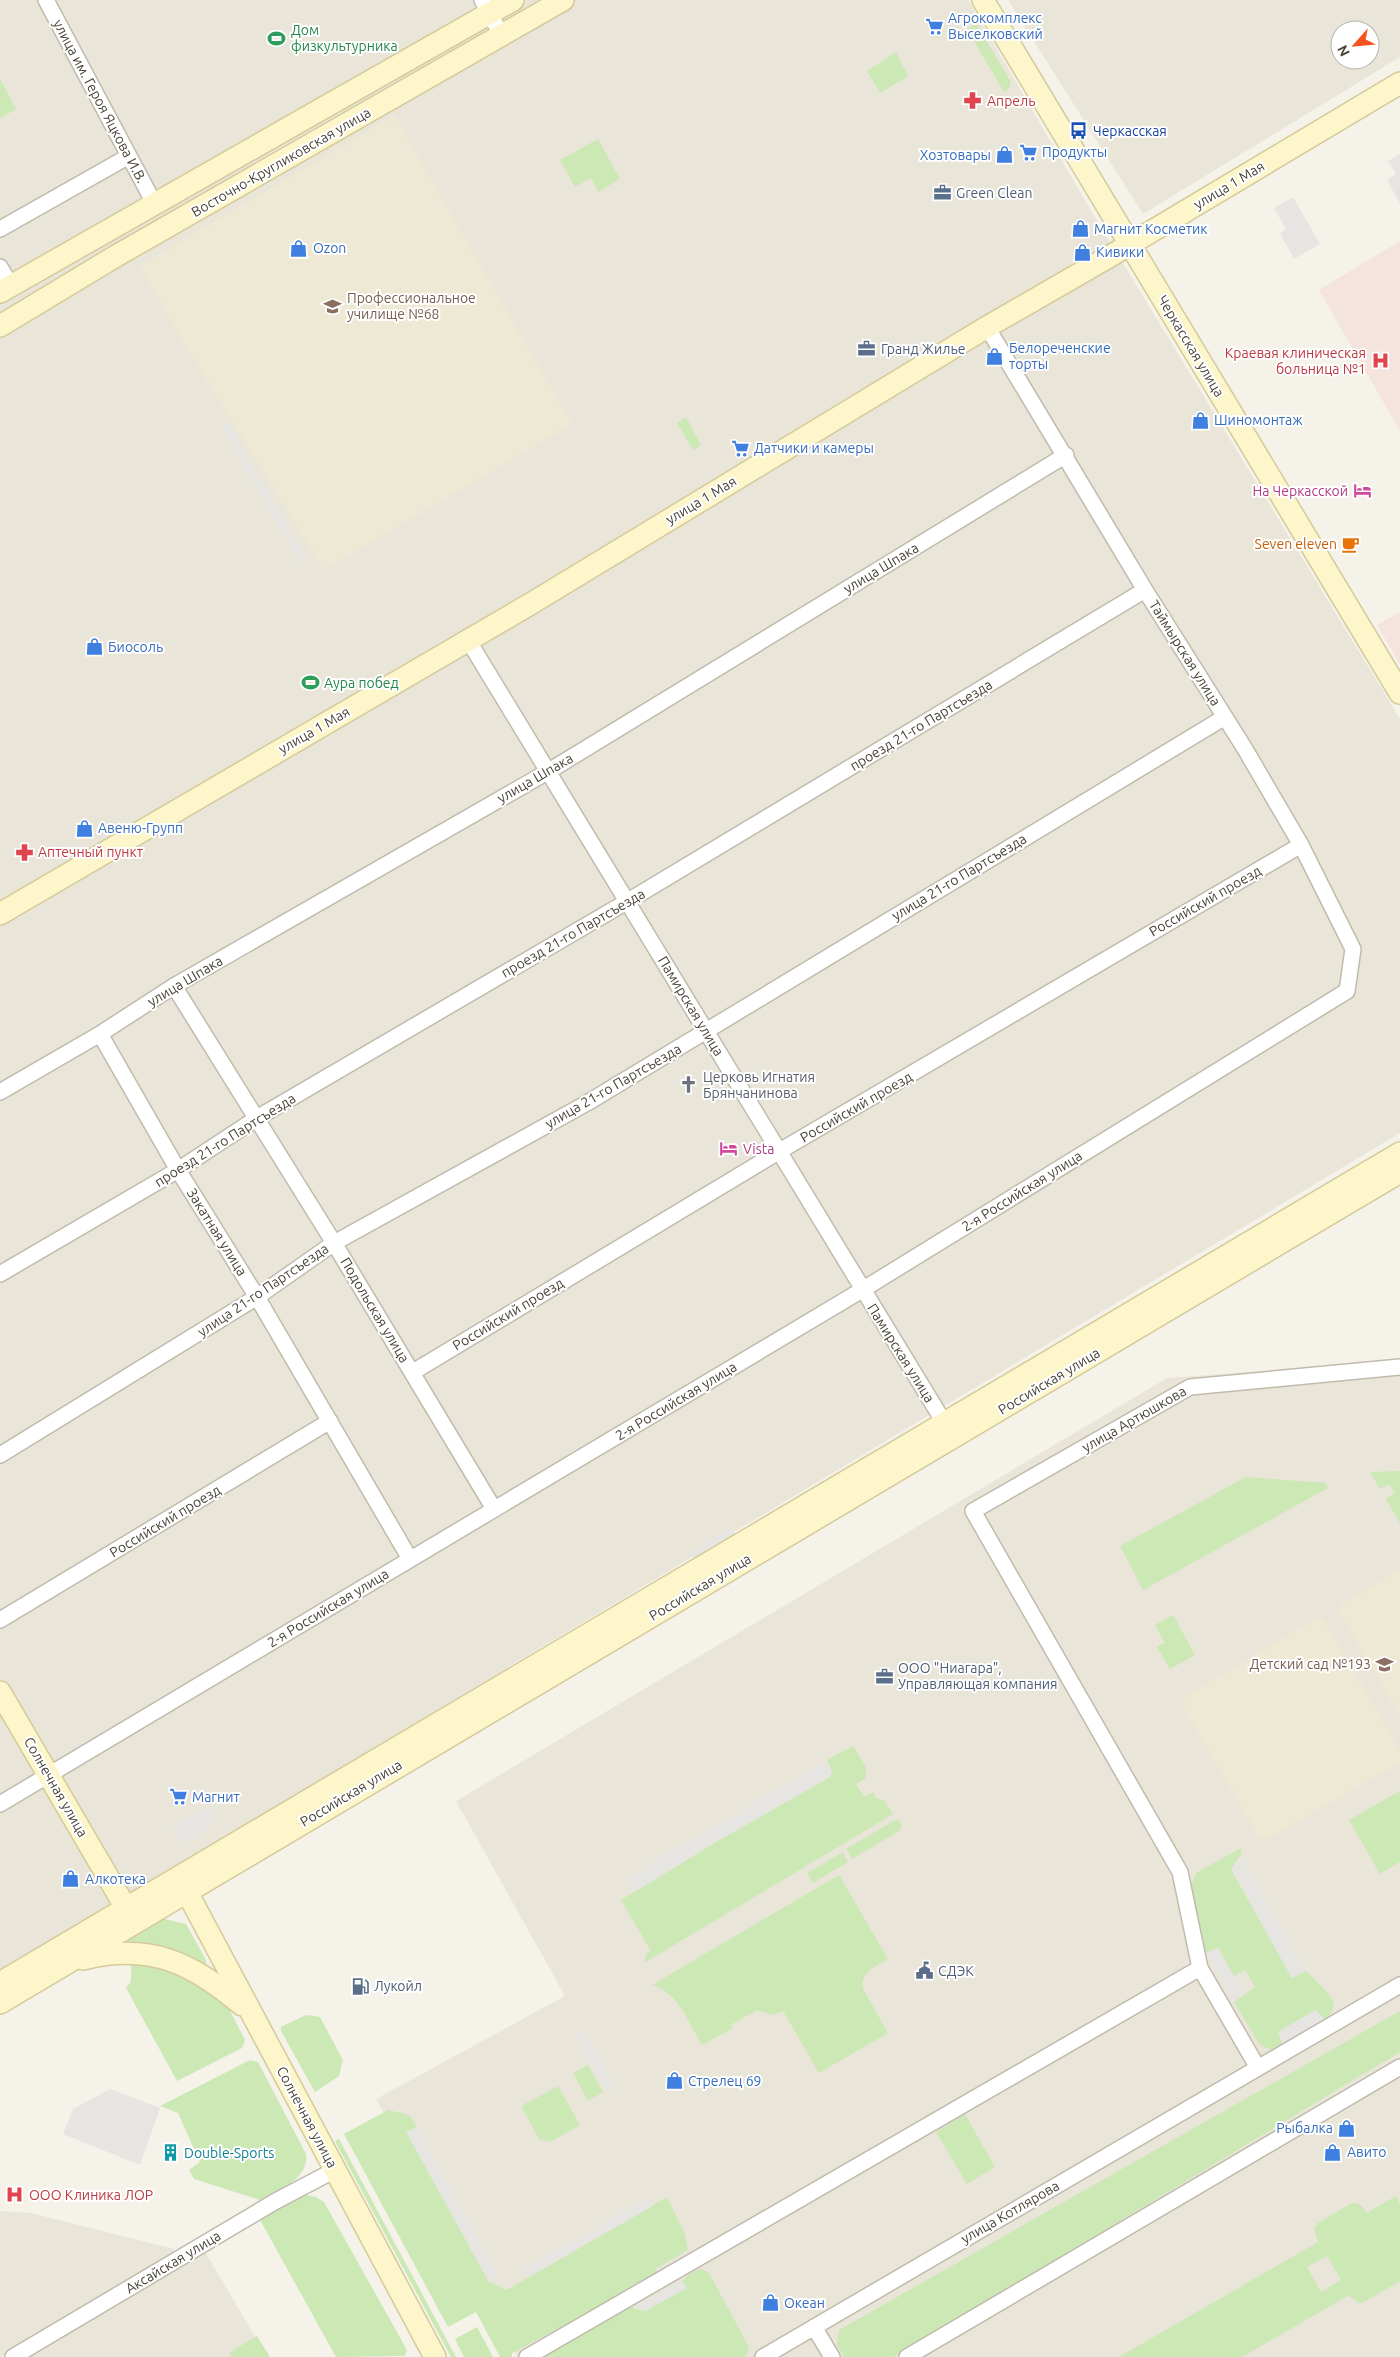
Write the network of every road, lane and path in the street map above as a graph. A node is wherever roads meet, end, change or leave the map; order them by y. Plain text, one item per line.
1 (46, 0) edge
2 (513, 0) edge
3 (563, 0) edge
4 (983, 0) edge
5 (486, 7) edge
6 (502, 36) junction
7 (1400, 82) edge
8 (129, 156) junction
9 (154, 203) junction
10 (0, 230) edge
11 (1129, 245) junction
12 (0, 267) edge
13 (5, 289) edge
14 (0, 326) edge
15 (987, 327) junction
16 (1066, 455) junction
17 (1145, 590) junction
18 (468, 640) junction
19 (1400, 693) edge
20 (1225, 717) junction
21 (549, 771) junction
22 (1301, 845) junction
23 (628, 901) junction
24 (0, 914) edge
25 (174, 986) junction
26 (1347, 991) joint
27 (707, 1031) junction
28 (100, 1034) junction
29 (0, 1092) edge
30 (257, 1118) junction
31 (778, 1152) junction
32 (1400, 1153) edge
33 (178, 1170) junction
34 (1400, 1172) edge
35 (334, 1242) junction
36 (0, 1274) edge
37 (862, 1290) junction
38 (257, 1297) junction
39 (1400, 1368) edge
40 (413, 1372) junction
41 (330, 1421) junction
42 (945, 1424) junction
43 (0, 1454) edge
44 (494, 1509) junction
45 (410, 1559) junction
46 (0, 1620) edge
47 (0, 1692) edge
48 (49, 1775) junction
49 (0, 1804) edge
50 (182, 1884) junction
51 (126, 1908) junction
52 (68, 1963) junction
53 (1200, 1968) junction
54 (0, 1983) edge
55 (1400, 1985) edge
56 (0, 2003) edge
57 (252, 2014) junction
58 (1400, 2067) edge
59 (1258, 2068) junction
60 (335, 2170) junction
61 (814, 2327) junction
62 (431, 2355) edge
63 (13, 2357) edge
64 (527, 2357) edge
65 (763, 2357) edge
66 (832, 2357) edge
67 (907, 2357) edge

1 - 8 street, улица им. Героя Яцкова И.В.
2 - 5 main road, Восточно-Кругликовская улица
3 - 6 main road, Восточно-Кругликовская улица
4 - 11 main road, Черкасская улица
5 - 6 street
5 - 9 main road, Восточно-Кругликовская улица
6 - 14 main road, Восточно-Кругликовская улица
7 - 11 main road, улица 1 Мая
8 - 9 street, улица им. Героя Яцкова И.В.
8 - 10 street
9 - 13 main road, Восточно-Кругликовская улица
11 - 15 main road, улица 1 Мая
11 - 19 main road, Черкасская улица
12 - 13 street
15 - 16 street, Таймырская улица
15 - 18 main road, улица 1 Мая
16 - 17 street, Таймырская улица
16 - 21 street, улица Шпака
17 - 20 street, Таймырская улица
17 - 23 street, проезд 21-го Партсъезда
18 - 21 street, Памирская улица
18 - 24 main road, улица 1 Мая
20 - 22 street, Таймырская улица
20 - 27 street, улица 21-го Партсъезда
21 - 23 street, Памирская улица
21 - 25 street, улица Шпака
22 - 26 street, Таймырская улица
22 - 31 street, Российский проезд
23 - 27 street, Памирская улица
23 - 30 street, проезд 21-го Партсъезда
25 - 28 street, улица Шпака
25 - 30 street, Подольская улица
26 - 37 street, 2-я Российская улица
27 - 31 street, Памирская улица
27 - 35 street, улица 21-го Партсъезда
28 - 29 street, улица Шпака
28 - 33 street, Закатная улица
30 - 33 street, проезд 21-го Партсъезда
30 - 35 street, Подольская улица
31 - 37 street, Памирская улица
31 - 40 street, Российский проезд
32 - 42 main road, Российская улица
33 - 36 street, проезд 21-го Партсъезда
33 - 38 street, Закатная улица
34 - 50 main road, Российская улица
35 - 38 street, улица 21-го Партсъезда
35 - 40 street, Подольская улица
37 - 42 street, Памирская улица
37 - 44 street, 2-я Российская улица
38 - 41 street, Закатная улица
38 - 43 street, улица 21-го Партсъезда
39 - 53 street, улица Артюшкова
40 - 44 street, Подольская улица
41 - 45 street, Закатная улица
41 - 46 street, Российский проезд
42 - 50 main road, Российская улица
44 - 45 street, 2-я Российская улица
45 - 48 street, 2-я Российская улица
47 - 48 main road, Солнечная улица
48 - 49 street, 2-я Российская улица
48 - 51 main road, Солнечная улица
50 - 51 main road, Российская улица
50 - 52 main road, Российская улица
50 - 57 main road, Солнечная улица
51 - 54 main road, Российская улица
52 - 56 main road, Российская улица
52 - 57 main road
53 - 59 street
53 - 64 street
55 - 59 street, улица Котлярова
57 - 60 main road, Солнечная улица
58 - 67 street
59 - 61 street, улица Котлярова
60 - 62 main road, Солнечная улица
60 - 63 street, Аксайская улица
61 - 65 street, улица Котлярова
61 - 66 street

